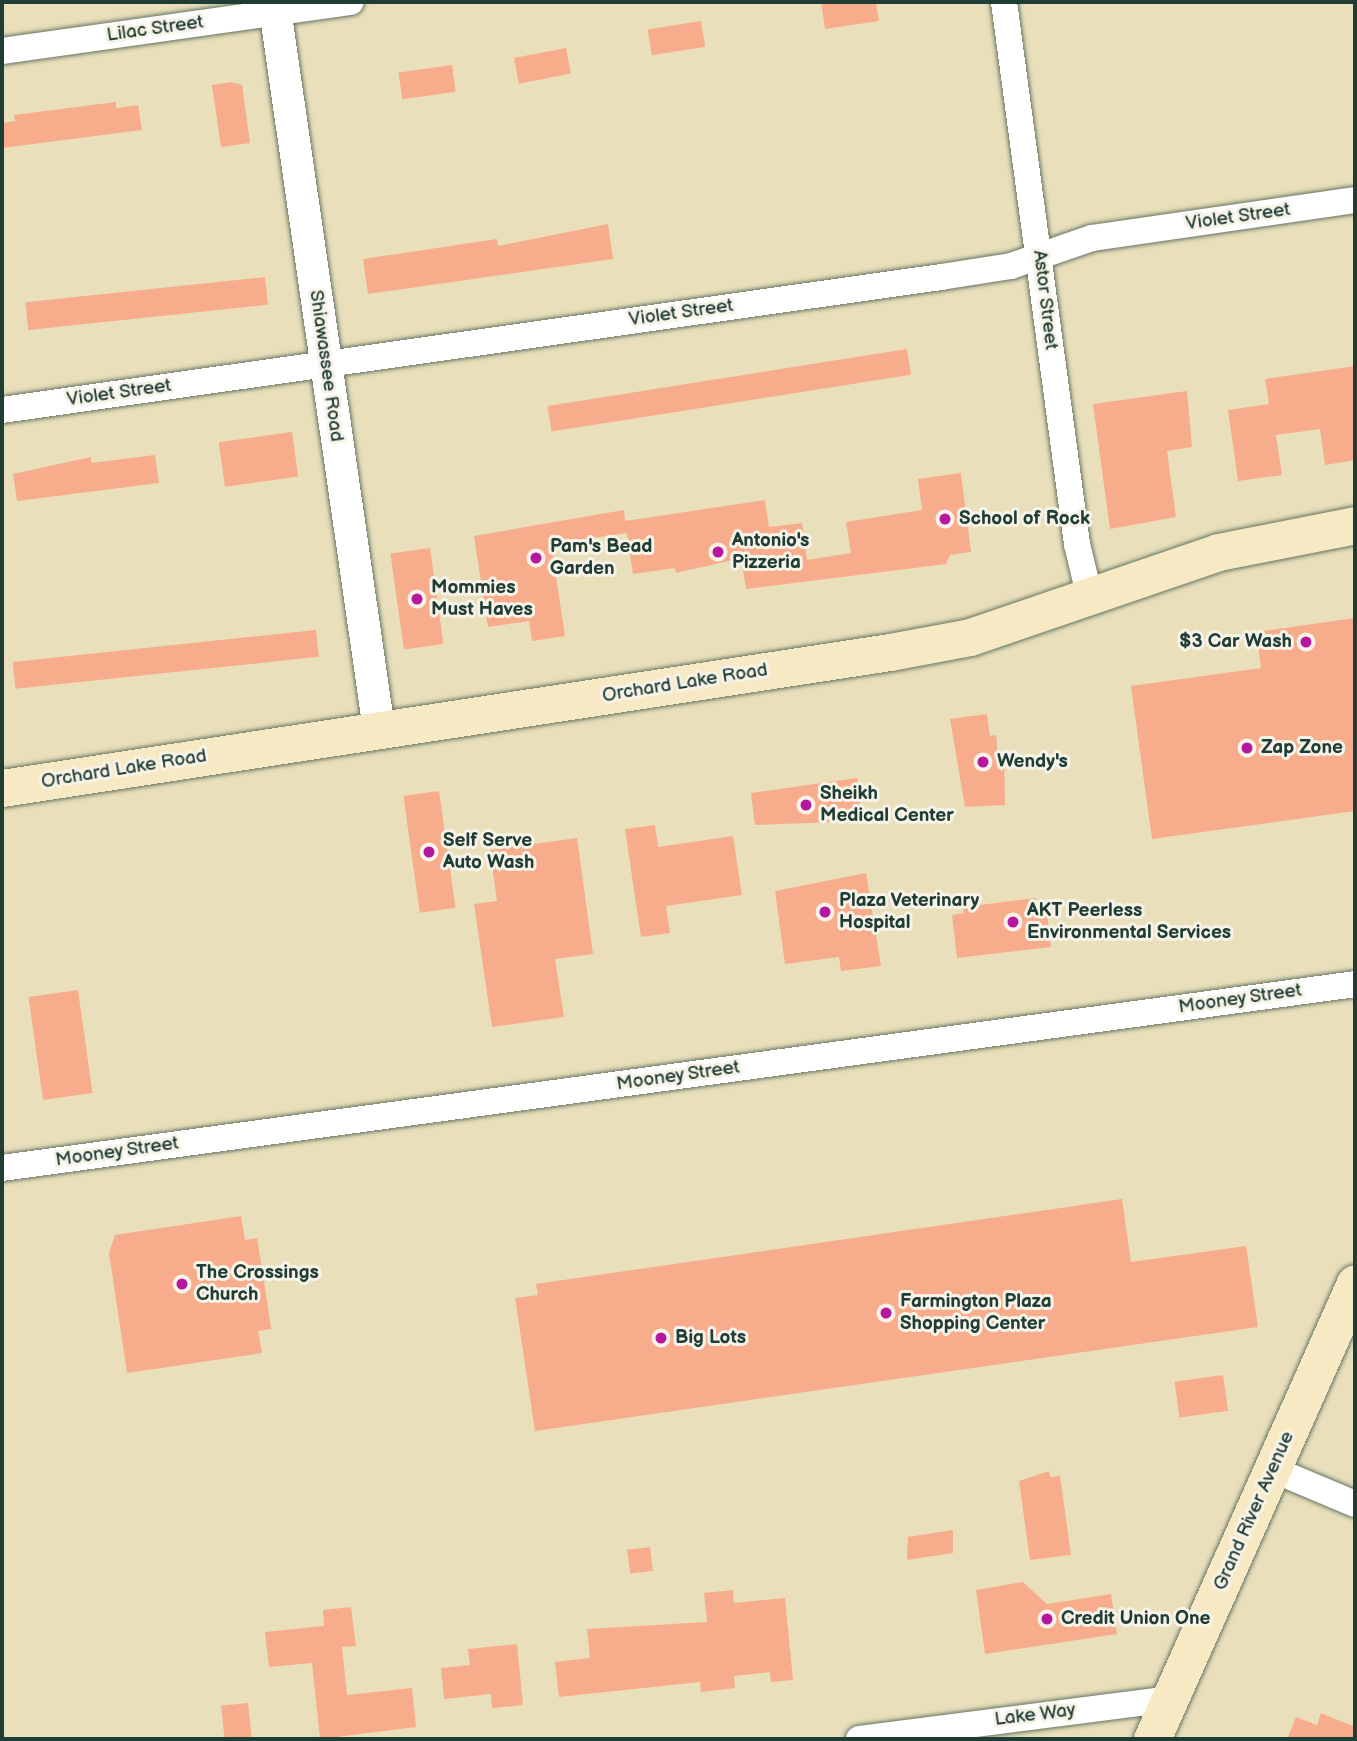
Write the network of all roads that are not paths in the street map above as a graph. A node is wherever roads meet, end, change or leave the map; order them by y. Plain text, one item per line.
1 (351, 2) edge
2 (1004, 2) edge
3 (274, 7) edge
4 (2, 51) edge
5 (1355, 200) edge
6 (1039, 254) junction
7 (325, 363) junction
8 (2, 410) edge
9 (1355, 525) edge
10 (1090, 598) junction
11 (379, 730) junction
12 (2, 788) edge
13 (1355, 984) edge
14 (2, 1168) edge
15 (1355, 1283) edge
16 (1272, 1469) junction
17 (1355, 1504) edge
18 (1170, 1699) junction
19 (859, 1739) edge
20 (1152, 1739) edge

1 - 3 street, Lilac Street
2 - 6 street, Astor Street
3 - 4 street, Lilac Street
3 - 7 street, Shiawassee Road
5 - 6 street, Violet Street
6 - 7 street, Violet Street
6 - 10 street, Astor Street
7 - 8 street, Violet Street
7 - 11 street, Shiawassee Road
9 - 10 main road, Orchard Lake Road
10 - 11 main road, Orchard Lake Road
11 - 12 main road, Orchard Lake Road
13 - 14 street, Mooney Street
15 - 16 main road, Grand River Avenue
16 - 17 street
16 - 18 main road, Grand River Avenue
18 - 19 street, Lake Way
18 - 20 main road, Grand River Avenue

